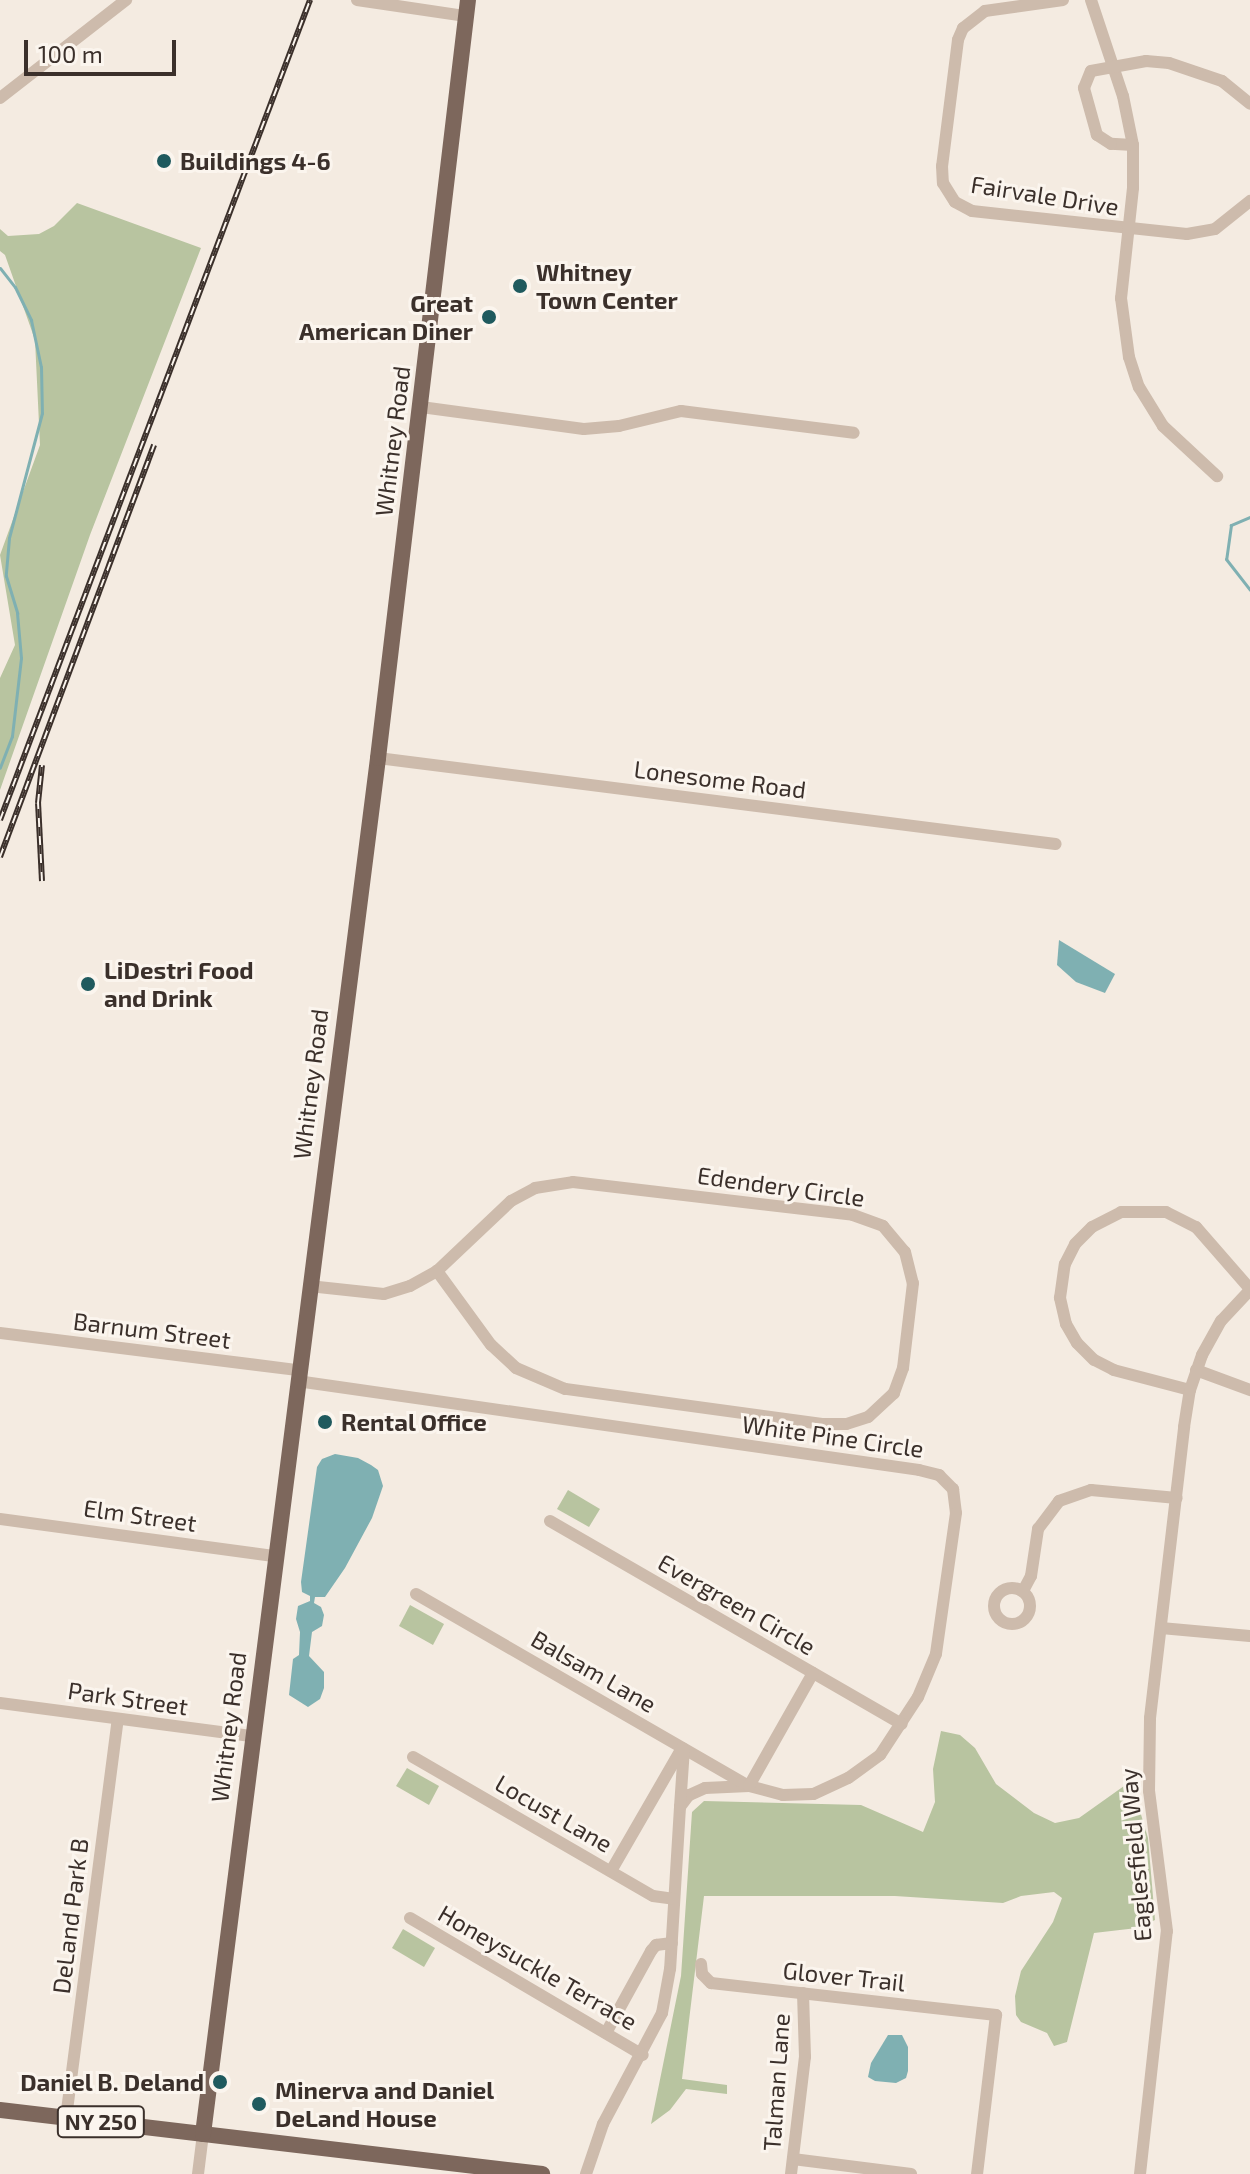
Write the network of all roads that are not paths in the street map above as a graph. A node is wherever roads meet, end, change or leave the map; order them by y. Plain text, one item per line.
1 (126, 0) edge
2 (357, 0) edge
3 (1063, 0) edge
4 (1091, 0) edge
5 (467, 8) edge
6 (1113, 65) junction
7 (0, 98) edge
8 (1250, 104) edge
9 (1133, 145) junction
10 (1250, 201) edge
11 (1128, 230) junction
12 (421, 407) junction
13 (854, 433) dead end
14 (1217, 476) dead end
15 (378, 758) junction
16 (1056, 844) dead end
17 (437, 1271) junction
18 (309, 1286) junction
19 (1250, 1290) edge
20 (0, 1333) edge
21 (1196, 1370) junction
22 (297, 1376) junction
23 (1190, 1390) junction
24 (1250, 1390) edge
25 (1177, 1498) junction
26 (0, 1519) edge
27 (550, 1521) dead end
28 (274, 1556) junction
29 (1023, 1591) dead end
30 (416, 1594) dead end
31 (1161, 1628) junction
32 (1250, 1636) edge
33 (813, 1673) junction
34 (0, 1703) edge
35 (118, 1719) junction
36 (902, 1724) junction
37 (251, 1736) junction
38 (683, 1749) junction
39 (413, 1757) dead end
40 (749, 1786) junction
41 (680, 1807) junction
42 (611, 1871) junction
43 (674, 1899) junction
44 (410, 1918) dead end
45 (672, 1943) junction
46 (701, 1964) dead end
47 (803, 1993) junction
48 (606, 2033) junction
49 (643, 2055) junction
50 (0, 2110) edge
51 (66, 2118) junction
52 (203, 2134) junction
53 (793, 2159) junction
54 (198, 2174) edge
55 (542, 2174) edge
56 (586, 2174) edge
57 (791, 2174) edge
58 (911, 2174) edge
59 (977, 2174) edge
60 (1140, 2174) edge

1 - 7 street
2 - 5 street
3 - 11 street, Fairvale Drive
4 - 6 street
5 - 12 main road, Whitney Road
6 - 8 street
6 - 9 street
6 - 9 street
9 - 11 street
10 - 11 street
11 - 14 street
12 - 13 street
12 - 15 main road, Whitney Road
15 - 16 street, Lonesome Road
15 - 18 main road, Whitney Road
17 - 17 street, Edendery Circle
17 - 18 street, Edendery Circle
18 - 22 main road, Whitney Road
19 - 21 street, Eaglesfield Way
19 - 23 street
20 - 22 street, Barnum Street
21 - 23 street, Eaglesfield Way
21 - 24 street
22 - 28 main road, Whitney Road
22 - 36 street, White Pine Circle
23 - 25 street, Eaglesfield Way
25 - 29 street
25 - 31 street, Eaglesfield Way
26 - 28 street, Elm Street
27 - 33 street, Evergreen Circle
28 - 37 main road, Whitney Road
30 - 38 street, Balsam Lane
31 - 32 street
31 - 60 street, Eaglesfield Way
33 - 36 street, Evergreen Circle
33 - 40 street
34 - 35 street, Park Street
35 - 37 street, Park Street
35 - 51 street, DeLand Park B
36 - 40 street, White Pine Circle
37 - 52 main road, Whitney Road
38 - 40 street, Balsam Lane
38 - 41 street
38 - 42 street
39 - 42 street, Locust Lane
40 - 41 street, White Pine Circle
41 - 43 street
42 - 43 street, Locust Lane
43 - 45 street
44 - 48 street, Honeysuckle Terrace
45 - 48 street
45 - 49 street
46 - 47 street, Glover Trail
47 - 53 street, Talman Lane
47 - 59 street, Glover Trail
48 - 49 street, Honeysuckle Terrace
49 - 56 street
50 - 51 main road, NY 250
51 - 52 main road, NY 250
52 - 54 street, Whitney Road
52 - 55 main road, NY 250
53 - 57 street, Talman Lane
53 - 58 street

